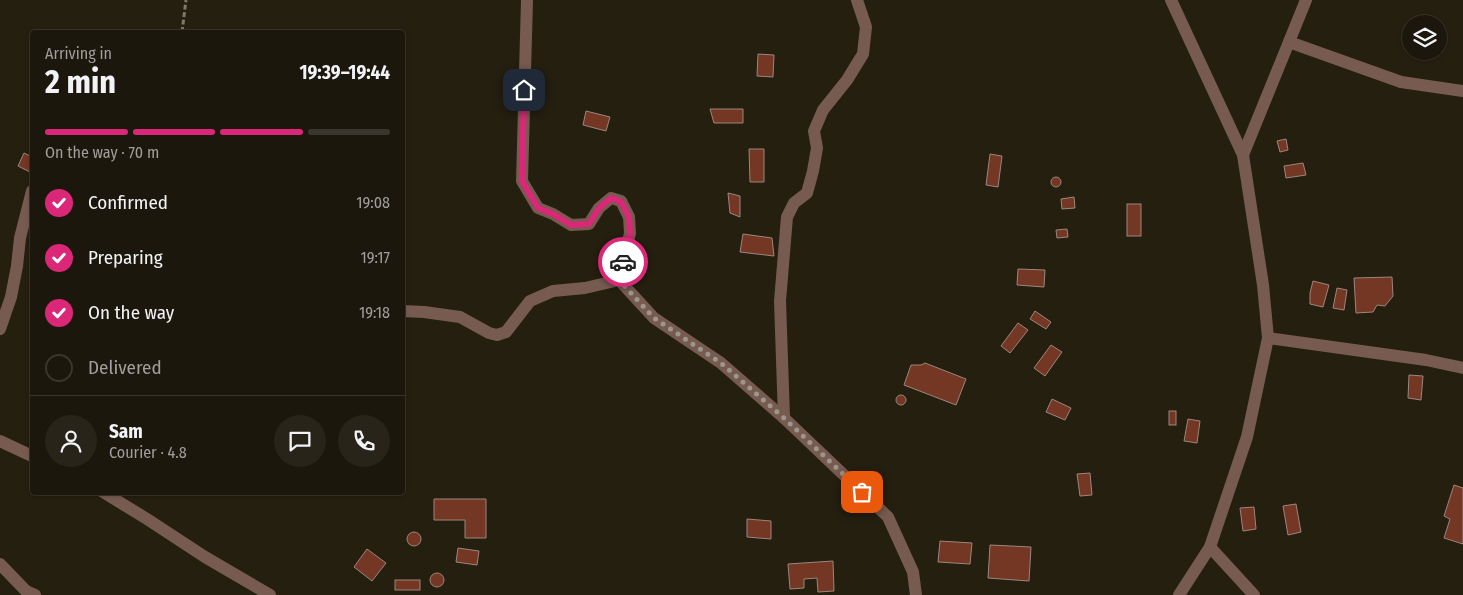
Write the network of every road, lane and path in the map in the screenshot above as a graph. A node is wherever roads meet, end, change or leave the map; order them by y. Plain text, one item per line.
1 (186, 0) edge
2 (527, 0) edge
3 (857, 0) edge
4 (1171, 0) edge
5 (1306, 0) edge
6 (182, 30) edge
7 (1289, 42) junction
8 (1463, 91) edge
9 (1243, 155) junction
10 (30, 199) edge
11 (619, 280) junction
12 (405, 311) edge
13 (0, 329) edge
14 (1268, 338) junction
15 (1463, 368) edge
16 (784, 418) junction
17 (0, 441) edge
18 (30, 455) edge
19 (108, 495) edge
20 (1210, 547) junction
21 (0, 564) edge
22 (35, 595) edge
23 (270, 595) edge
24 (916, 595) edge
25 (1179, 595) edge
26 (1254, 595) edge

1 - 6 path
2 - 11 street
3 - 16 street
4 - 9 street
5 - 7 street
7 - 8 street
7 - 9 street
9 - 14 street
10 - 13 street
11 - 12 street
11 - 16 street
14 - 15 street
14 - 20 street
16 - 24 street
17 - 18 street
19 - 23 street
20 - 25 street
20 - 26 street
21 - 22 street

